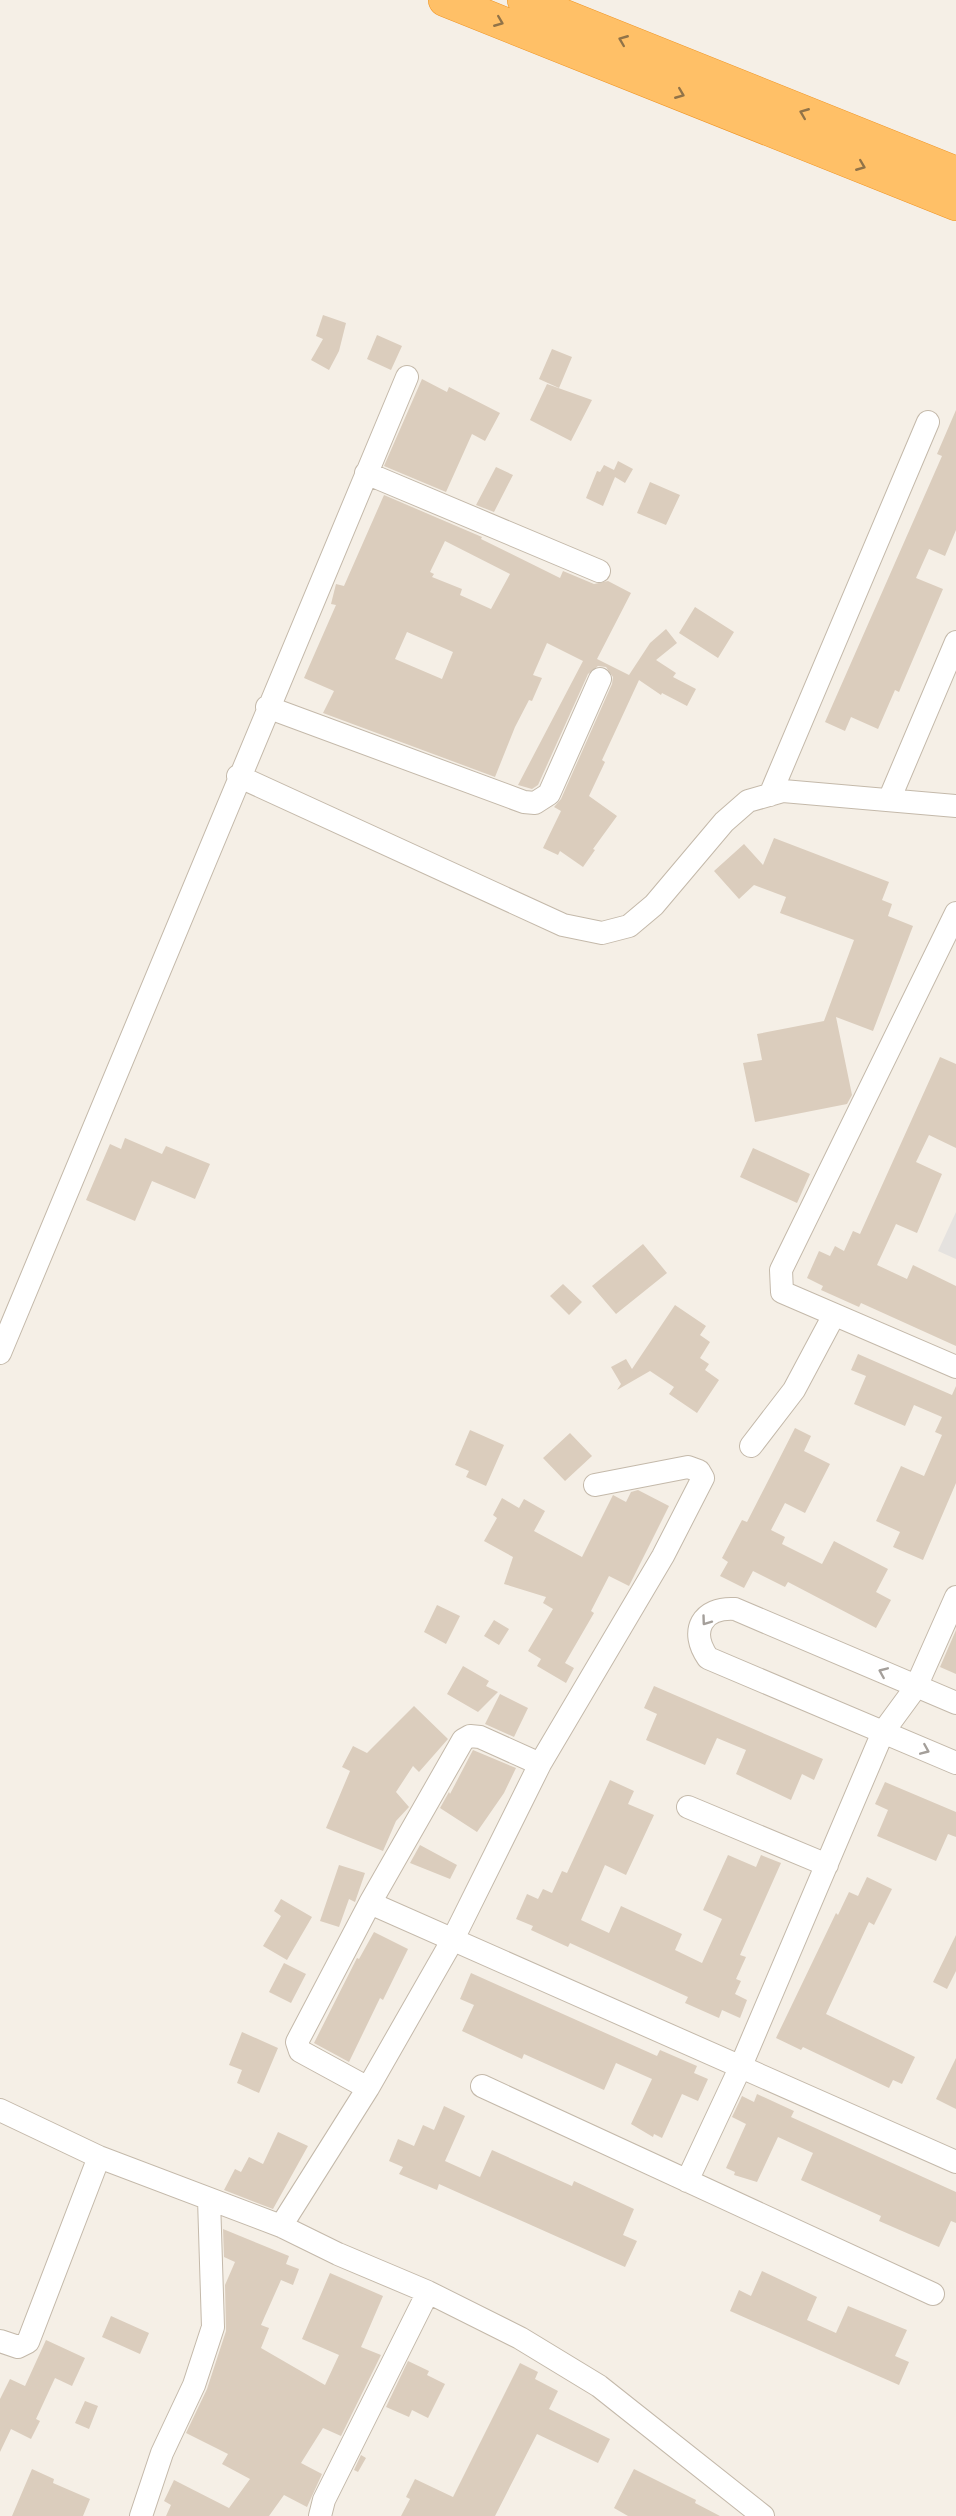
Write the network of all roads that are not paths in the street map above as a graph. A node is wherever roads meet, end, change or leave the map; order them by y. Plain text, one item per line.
1 (445, 0) edge
2 (524, 0) edge
3 (956, 173) edge
4 (956, 204) edge
5 (407, 377) dead end
6 (928, 422) dead end
7 (366, 473) junction
8 (599, 571) dead end
9 (956, 642) edge
10 (600, 679) dead end
11 (267, 707) junction
12 (238, 776) junction
13 (770, 795) junction
14 (889, 800) junction
15 (956, 806) edge
16 (953, 928) edge
17 (834, 1315) junction
18 (0, 1353) edge
19 (956, 1367) edge
20 (751, 1446) dead end
21 (595, 1485) dead end
22 (956, 1596) edge
23 (916, 1686) junction
24 (956, 1703) edge
25 (883, 1732) junction
26 (956, 1763) edge
27 (540, 1764) junction
28 (688, 1807) dead end
29 (827, 1865) junction
30 (370, 1903) junction
31 (452, 1941) junction
32 (740, 2068) junction
33 (482, 2086) dead end
34 (368, 2088) junction
35 (0, 2110) edge
36 (99, 2157) junction
37 (956, 2162) edge
38 (687, 2181) junction
39 (209, 2199) junction
40 (281, 2226) junction
41 (428, 2292) junction
42 (933, 2294) dead end
43 (0, 2341) edge
44 (141, 2516) edge
45 (320, 2516) edge
46 (763, 2516) edge

1 -> 4 highway
3 -> 2 highway
5 - 7 street
6 - 13 street
7 - 8 street
7 - 11 street
9 - 14 street
10 - 11 street
11 - 12 street
12 - 13 street
12 - 18 street
13 - 14 street
14 - 15 street
16 - 17 street
17 - 19 street
17 - 20 street
21 - 27 street
22 - 23 street
23 - 24 street
23 - 25 street
23 -> 25 street
25 -> 26 street
25 - 29 street
27 - 30 street
27 - 31 street
28 - 29 street
29 - 32 street
30 - 31 street
30 - 34 street
31 - 32 street
31 - 34 street
32 - 37 street
32 - 38 street
33 - 38 street
34 - 40 street
35 - 36 street
36 - 39 street
36 - 43 street
38 - 42 street
39 - 40 street
39 - 44 street
40 - 41 street
41 - 45 street
41 - 46 street

